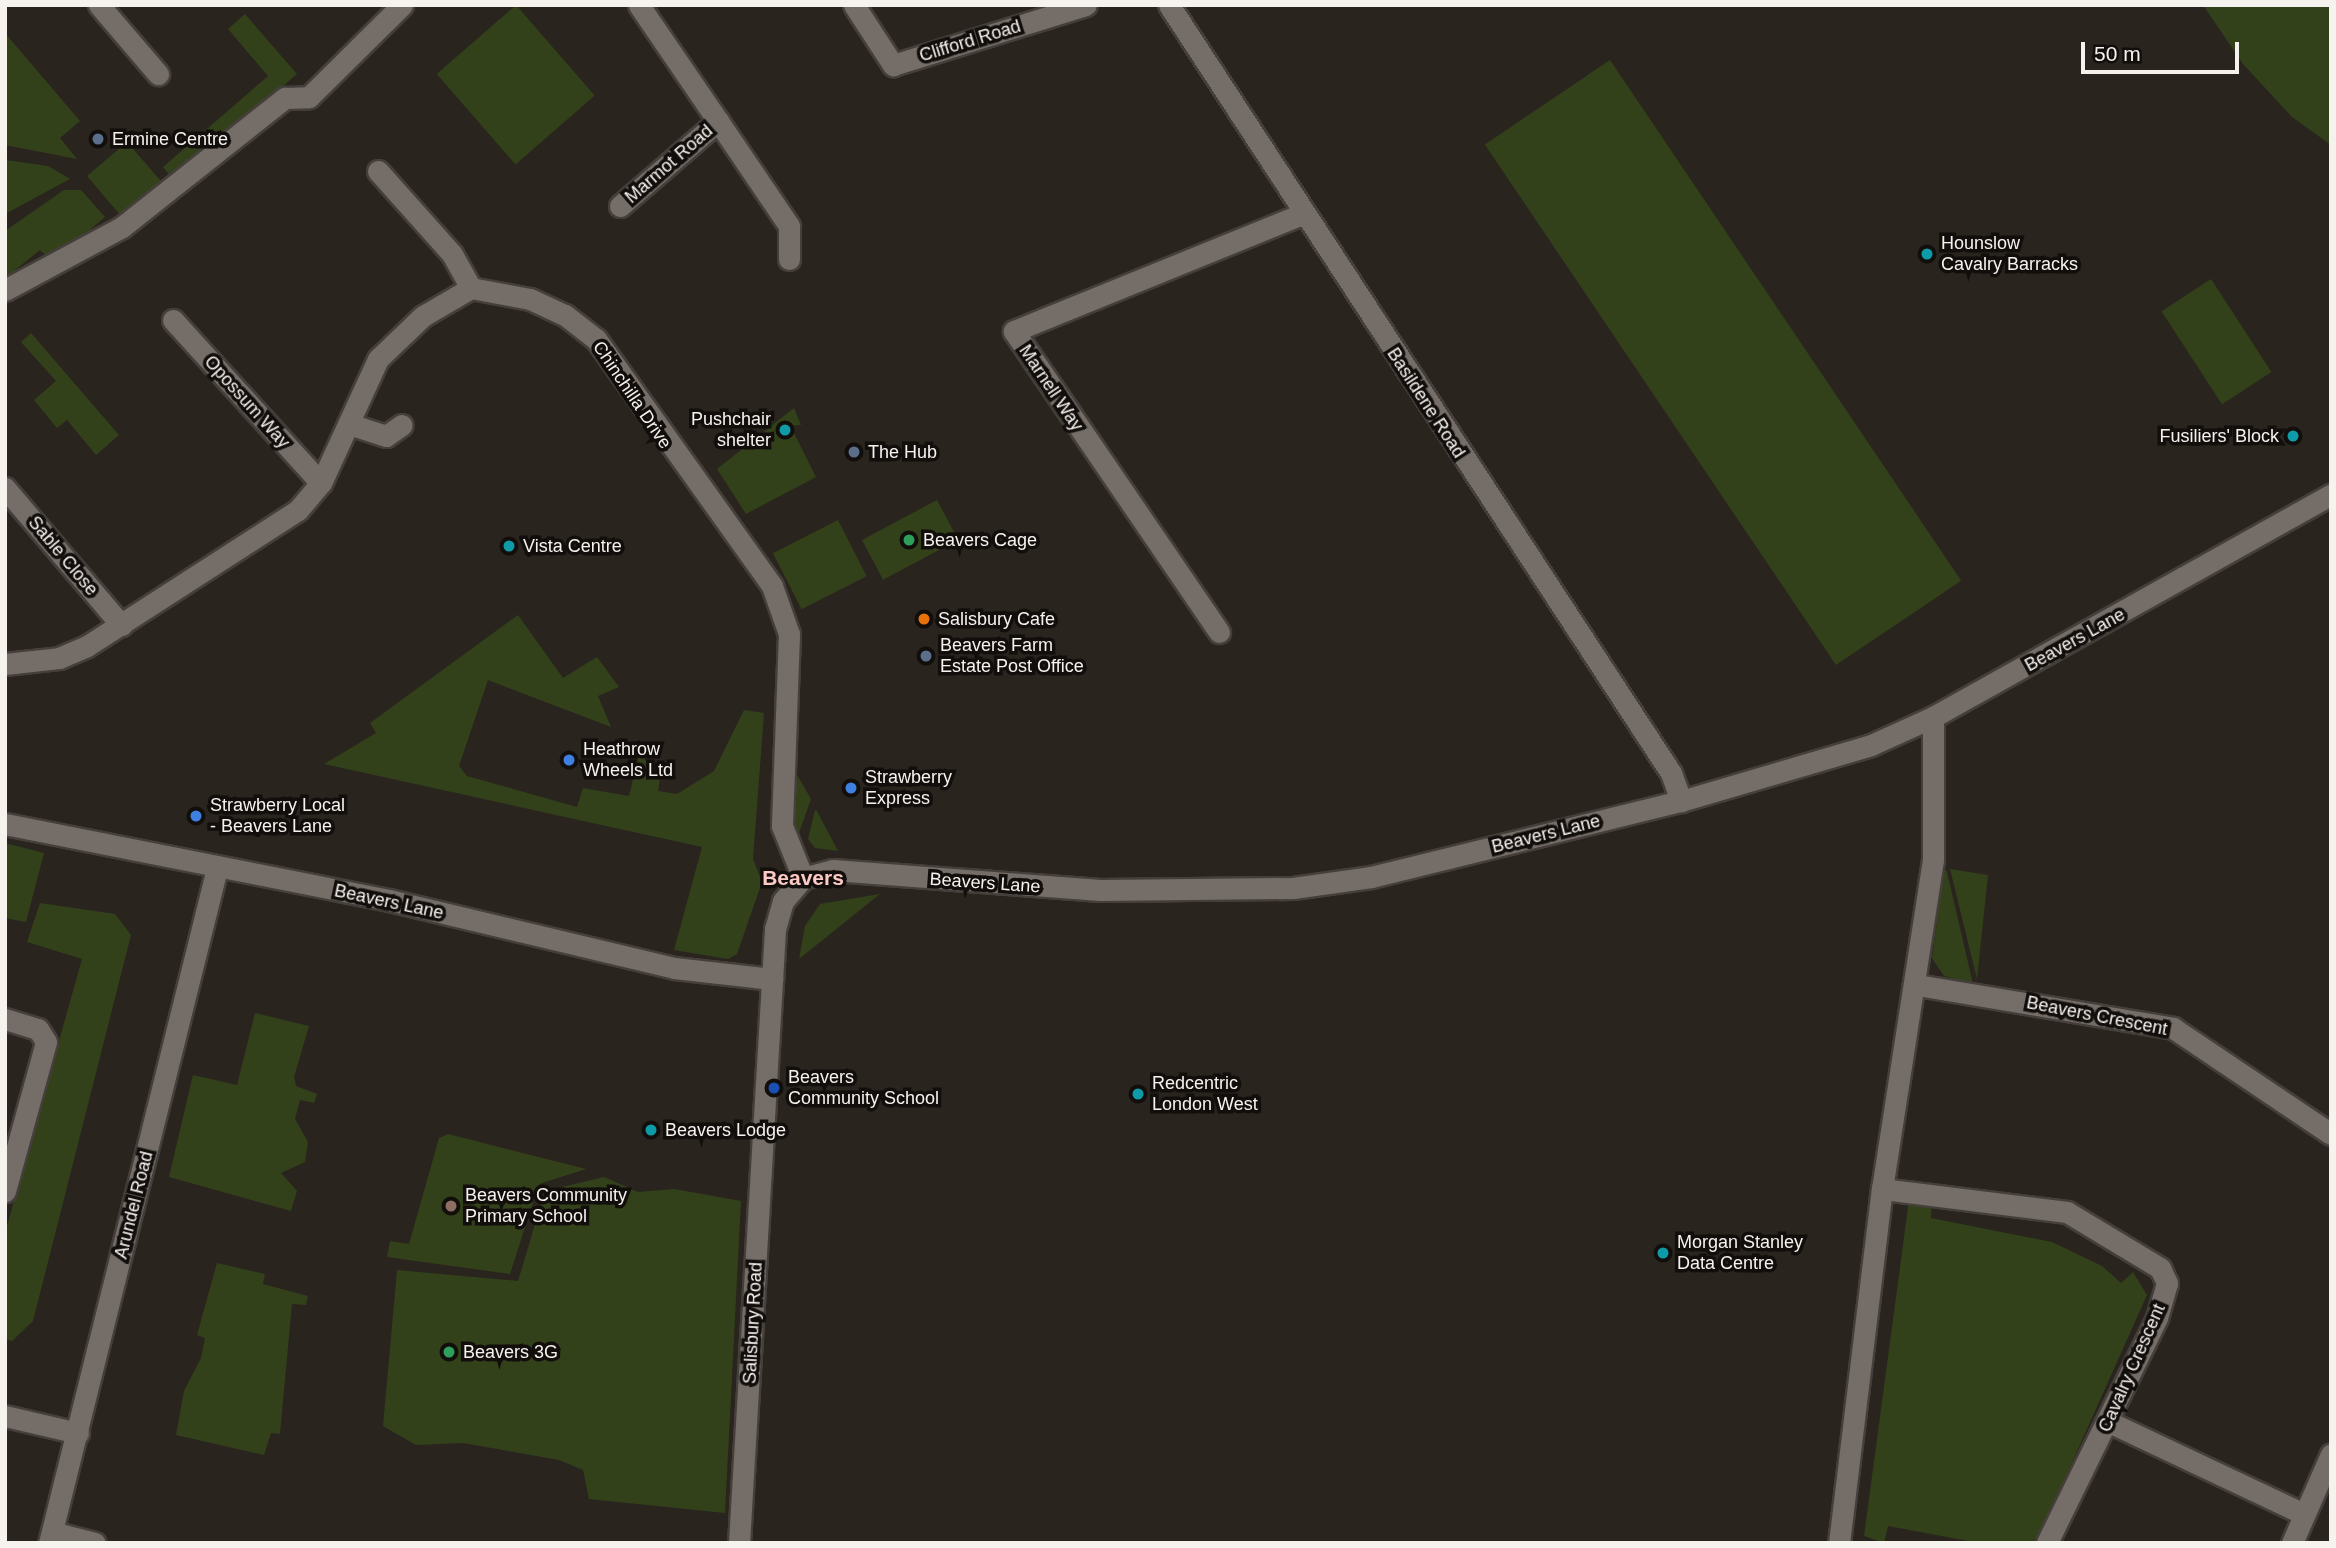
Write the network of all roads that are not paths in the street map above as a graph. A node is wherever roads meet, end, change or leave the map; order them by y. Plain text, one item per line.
1 (99, 5) edge
2 (402, 5) edge
3 (639, 5) edge
4 (854, 5) edge
5 (1086, 5) edge
6 (1169, 5) edge
7 (158, 74) dead end
8 (718, 121) junction
9 (377, 172) dead end
10 (620, 206) dead end
11 (1302, 214) junction
12 (789, 259) dead end
13 (471, 288) junction
14 (5, 289) edge
15 (173, 320) dead end
16 (349, 424) junction
17 (402, 425) dead end
18 (321, 483) junction
19 (5, 488) edge
20 (2331, 495) edge
21 (121, 625) junction
22 (1219, 632) dead end
23 (5, 664) edge
24 (1933, 716) junction
25 (1681, 801) junction
26 (5, 824) edge
27 (217, 868) junction
28 (803, 878) junction
29 (772, 979) junction
30 (1917, 985) junction
31 (5, 1019) edge
32 (2331, 1134) edge
33 (1882, 1189) junction
34 (5, 1191) edge
35 (5, 1416) edge
36 (2109, 1422) junction
37 (78, 1433) junction
38 (2331, 1454) edge
39 (2305, 1514) junction
40 (50, 1537) edge
41 (95, 1543) edge
42 (739, 1543) edge
43 (1839, 1543) edge
44 (2047, 1543) edge
45 (2292, 1543) edge

1 - 7 street
2 - 14 street
3 - 8 street, Marmot Road
4 - 5 street, Clifford Road
6 - 11 street, Basildene Road
8 - 10 street, Marmot Road
8 - 12 street, Marmot Road
9 - 13 street
11 - 22 street, Marnell Way
11 - 25 street, Basildene Road
13 - 16 street
13 - 28 street, Chinchilla Drive
15 - 18 street, Opossum Way
16 - 17 street
16 - 18 street
18 - 21 street
19 - 21 street, Sable Close
20 - 24 street, Beavers Lane
21 - 23 street
24 - 25 street, Beavers Lane
24 - 30 street
25 - 28 street, Beavers Lane
26 - 27 street, Beavers Lane
27 - 29 street, Beavers Lane
27 - 37 street, Arundel Road
28 - 29 street
29 - 42 street, Salisbury Road
30 - 32 street, Beavers Crescent
30 - 33 street
31 - 34 street
33 - 36 street, Cavalry Crescent
33 - 43 street
35 - 37 street
36 - 39 street
36 - 44 street, Cavalry Crescent
37 - 40 street, Arundel Road
38 - 39 street
39 - 45 street
40 - 41 street

